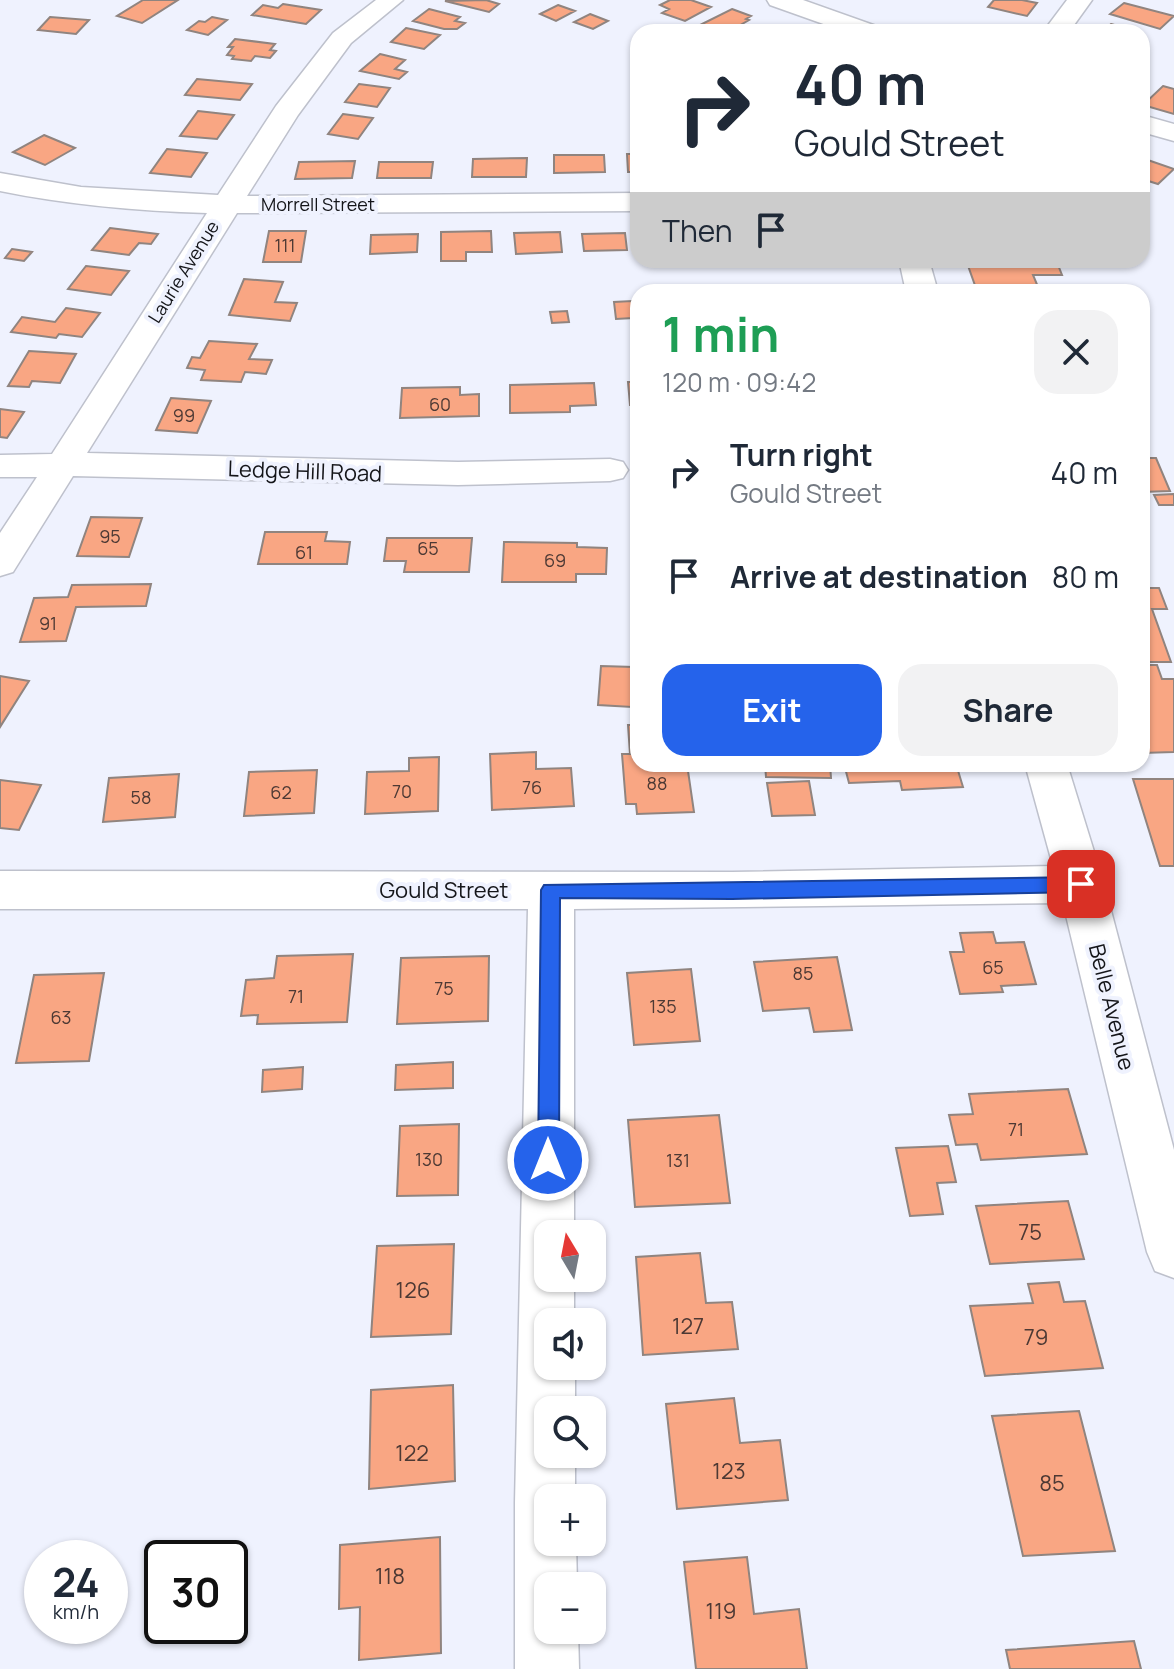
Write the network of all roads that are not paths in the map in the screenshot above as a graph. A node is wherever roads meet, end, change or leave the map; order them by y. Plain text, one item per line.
1 (391, 0) edge
2 (779, 0) edge
3 (1080, 0) edge
4 (843, 24) edge
5 (1062, 24) edge
6 (1150, 126) edge
7 (1174, 133) edge
8 (0, 182) edge
9 (630, 202) edge
10 (226, 205) junction
11 (64, 463) junction
12 (0, 466) edge
13 (610, 470) dead end
14 (0, 563) edge
15 (1048, 772) edge
16 (1081, 884) junction
17 (0, 890) edge
18 (551, 890) junction
19 (1174, 1252) edge
20 (547, 1669) edge

1 - 10 street, Laurie Avenue
2 - 4 street
3 - 5 street
6 - 7 street
8 - 10 street, Morrell Street
9 - 10 street, Morrell Street
10 - 11 street, Laurie Avenue
11 - 12 street, Ledge Hill Road
11 - 13 street, Ledge Hill Road
11 - 14 street, Laurie Avenue
15 - 16 street, Belle Avenue
16 - 18 street, Gould Street
16 - 19 street, Belle Avenue
17 - 18 street, Gould Street
18 - 20 street

